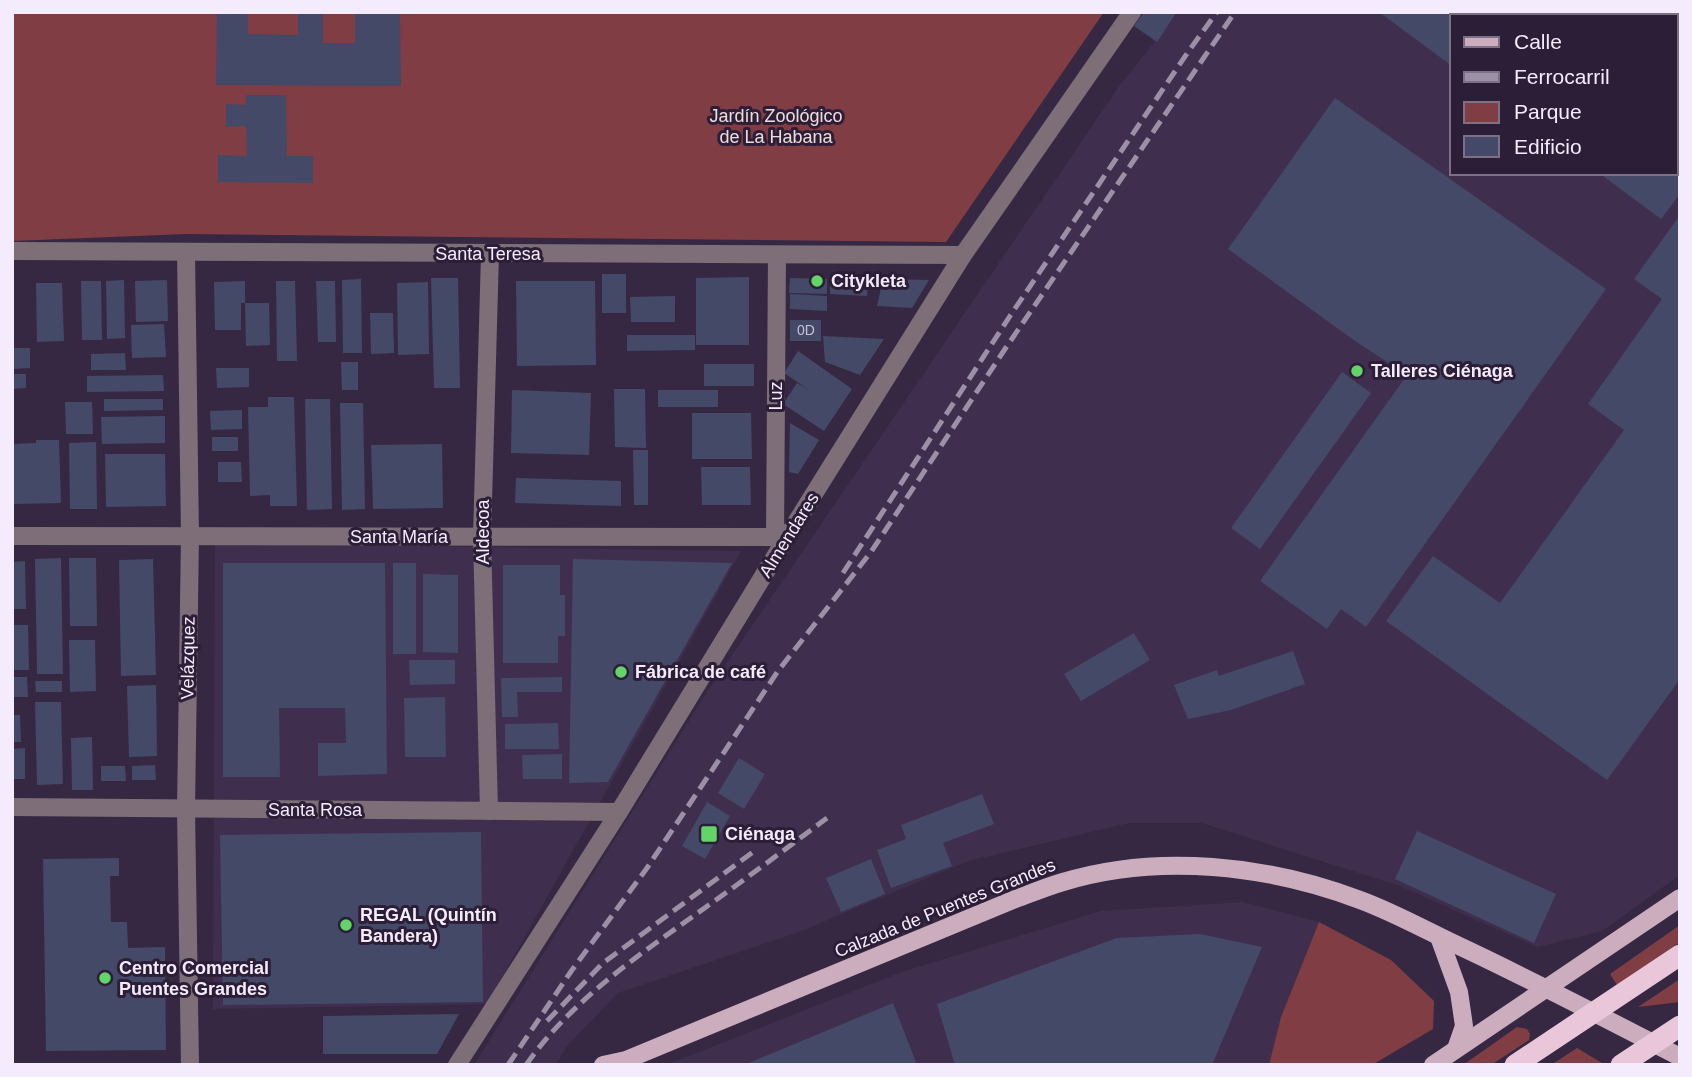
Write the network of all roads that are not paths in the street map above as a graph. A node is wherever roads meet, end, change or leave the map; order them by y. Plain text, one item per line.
1 (1132, 12) edge
2 (12, 251) edge
3 (186, 252) junction
4 (490, 254) junction
5 (777, 255) junction
6 (964, 255) junction
7 (12, 536) edge
8 (190, 536) junction
9 (482, 537) junction
10 (781, 537) junction
11 (12, 807) edge
12 (186, 810) junction
13 (489, 811) junction
14 (619, 812) junction
15 (1680, 898) edge
16 (1439, 937) junction
17 (1680, 955) edge
18 (1546, 987) junction
19 (1593, 1012) junction
20 (1680, 1026) edge
21 (1653, 1044) junction
22 (1456, 1049) junction
23 (1680, 1058) edge
24 (627, 1062) edge
25 (190, 1065) edge
26 (457, 1065) edge
27 (603, 1065) edge
28 (1433, 1065) edge
29 (1515, 1065) edge
30 (1621, 1065) edge

1 - 6 street, Almendares
2 - 3 street, Santa Teresa
3 - 4 street, Santa Teresa
3 - 8 street, Velázquez
4 - 5 street, Santa Teresa
4 - 9 street, Aldecoa
5 - 6 street, Santa Teresa
5 - 10 street, Luz
6 - 10 street, Almendares
7 - 8 street, Santa María
8 - 9 street, Santa María
8 - 12 street, Velázquez
9 - 10 street, Santa María
9 - 13 street, Aldecoa
10 - 14 street, Almendares
11 - 12 street, Santa Rosa
12 - 13 street, Santa Rosa
12 - 25 street, Velázquez
13 - 14 street, Santa Rosa
14 - 26 street, Almendares
15 - 18 main road
16 - 18 main road, Calzada de Puentes Grandes
16 - 22 main road
16 - 24 main road, Calzada de Puentes Grandes
17 - 19 highway
18 - 19 main road, Calzada de Puentes Grandes
18 - 22 main road
19 - 21 main road, Calzada de Puentes Grandes
19 - 29 highway
20 - 21 highway
21 - 23 main road, Calzada de Puentes Grandes
21 - 30 highway
22 - 28 main road
24 - 27 main road, Calzada de Puentes Grandes

